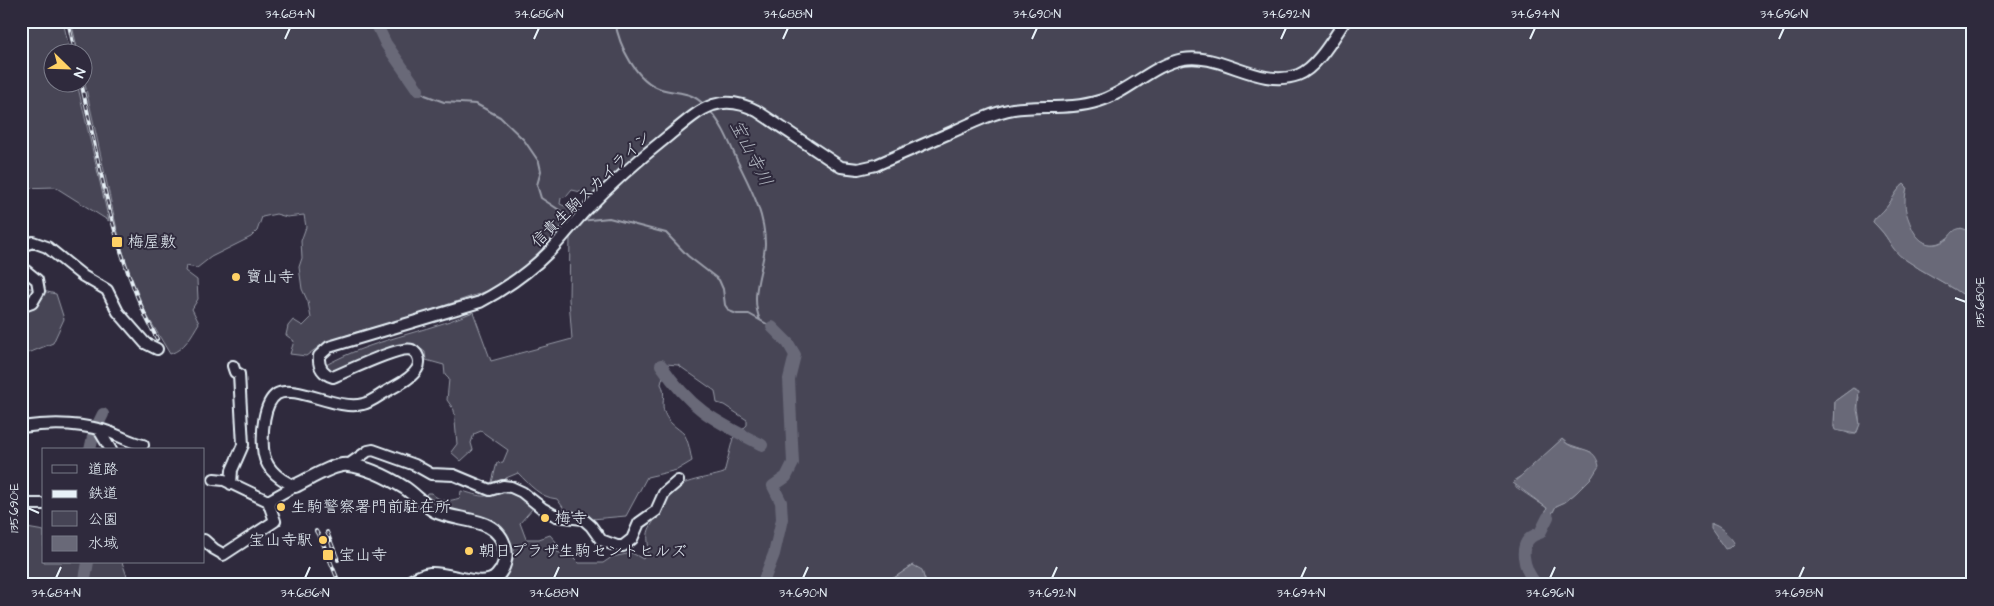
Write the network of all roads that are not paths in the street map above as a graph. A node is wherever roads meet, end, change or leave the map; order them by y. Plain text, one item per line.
1 (1345, 21) edge
2 (21, 246) edge
3 (21, 267) edge
4 (21, 308) edge
5 (157, 349) dead end
6 (233, 366) dead end
7 (21, 427) edge
8 (97, 429) junction
9 (143, 445) dead end
10 (110, 448) edge
11 (348, 465) junction
12 (214, 479) dead end
13 (678, 481) dead end
14 (231, 484) junction
15 (295, 486) junction
16 (268, 501) junction
17 (21, 504) edge
18 (42, 504) edge
19 (205, 541) edge
20 (406, 585) edge

1 - 15 street, 信貴生駒スカイライン
2 - 5 street
3 - 4 street
6 - 14 street
7 - 8 street
8 - 9 street
8 - 10 street
11 - 13 street
11 - 15 main road
11 - 20 main road
12 - 14 street
14 - 16 street
15 - 16 street
16 - 19 street
17 - 18 street

